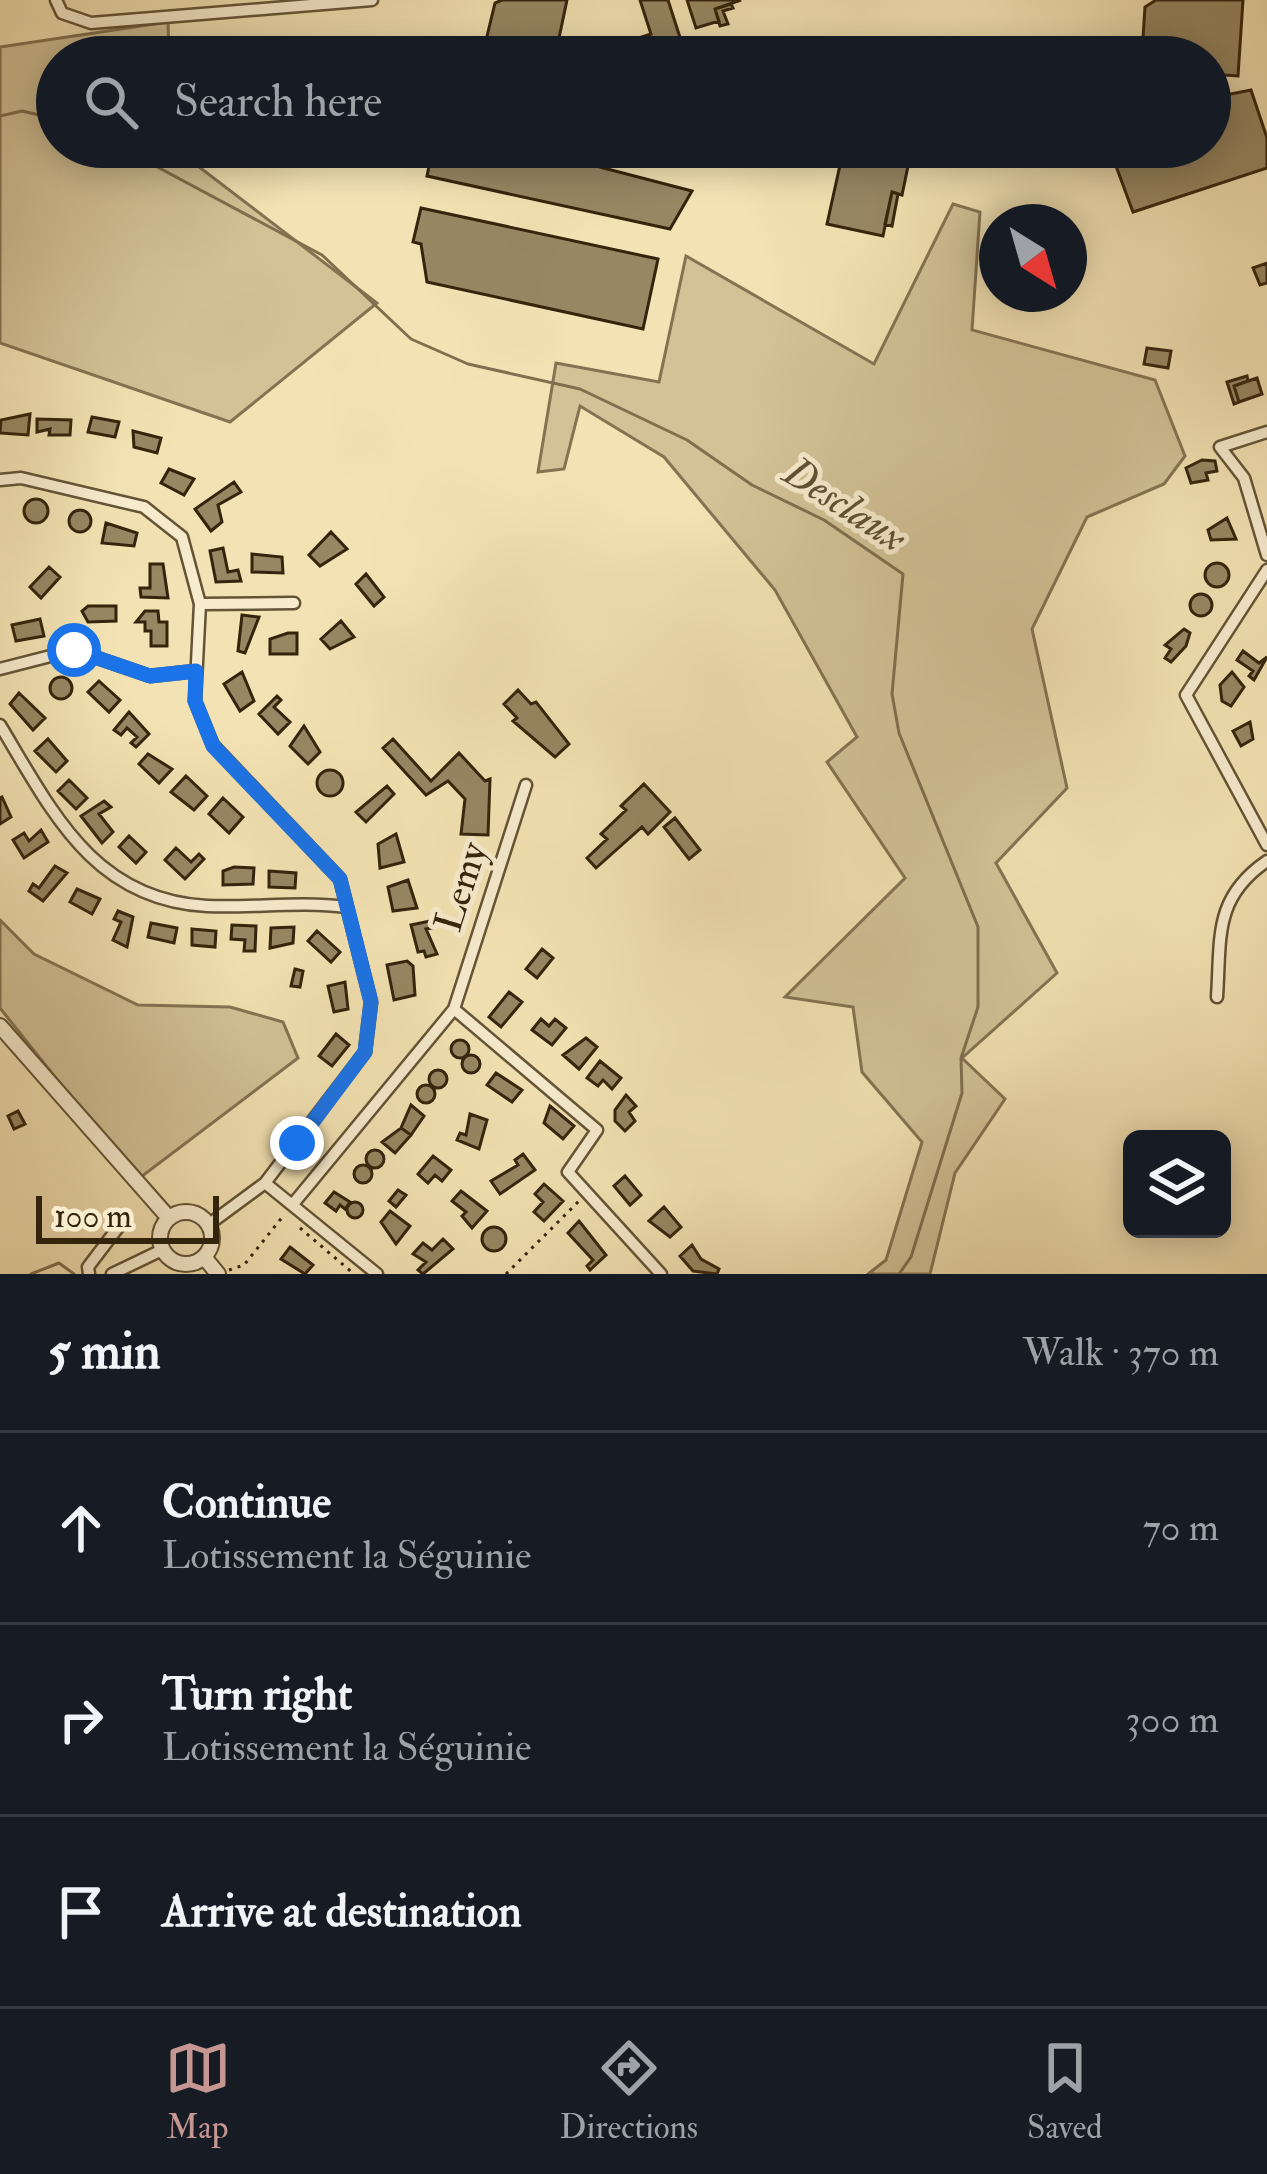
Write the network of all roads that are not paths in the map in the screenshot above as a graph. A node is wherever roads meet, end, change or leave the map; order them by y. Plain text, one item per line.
1 (56, 0) edge
2 (372, 0) edge
3 (1267, 432) edge
4 (0, 480) edge
5 (1267, 555) edge
6 (1267, 570) edge
7 (294, 603) dead end
8 (200, 604) junction
9 (0, 669) edge
10 (196, 671) junction
11 (0, 725) edge
12 (526, 784) dead end
13 (1267, 844) edge
14 (1267, 861) edge
15 (346, 908) junction
16 (1217, 998) dead end
17 (454, 1009) junction
18 (0, 1026) edge
19 (265, 1184) junction
20 (293, 1204) junction
21 (169, 1218) junction
22 (124, 1221) dead end
23 (208, 1225) junction
24 (162, 1250) junction
25 (203, 1257) junction
26 (89, 1274) edge
27 (112, 1274) edge
28 (220, 1274) edge
29 (377, 1274) edge
30 (661, 1274) edge

1 - 2 street
3 - 5 street
4 - 8 street
6 - 13 street
7 - 8 street
8 - 10 street
9 - 10 street
10 - 15 street
11 - 15 street
12 - 17 street, Lemy
14 - 16 street
15 - 19 street
17 - 20 street
17 - 30 street
18 - 21 street
19 - 20 street
19 - 23 street
20 - 29 street
21 - 23 street
21 - 24 street
22 - 26 street
23 - 25 street
24 - 25 street
24 - 27 street
25 - 28 street

